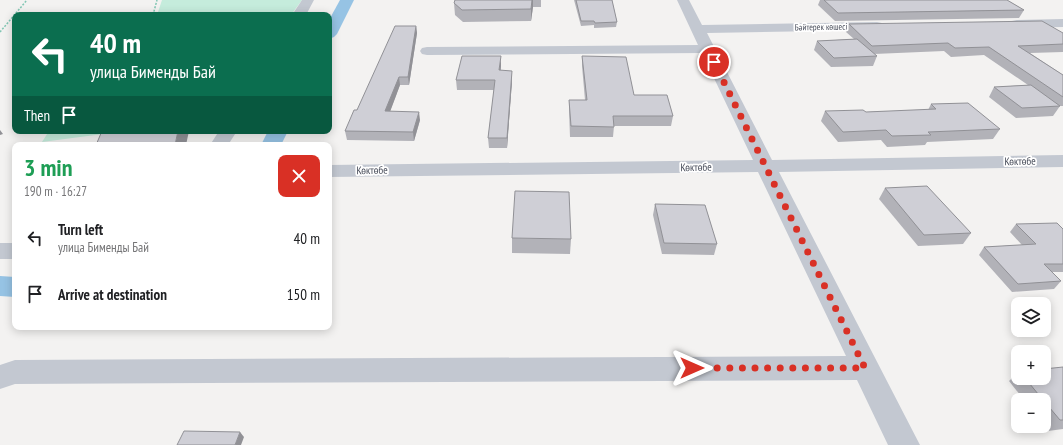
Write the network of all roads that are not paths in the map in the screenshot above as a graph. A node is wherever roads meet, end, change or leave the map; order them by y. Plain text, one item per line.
1 (308, 0) edge
2 (683, 0) edge
3 (301, 12) edge
4 (1063, 23) edge
5 (1008, 24) edge
6 (888, 26) edge
7 (698, 29) junction
8 (708, 49) junction
9 (427, 51) dead end
10 (1063, 160) edge
11 (767, 166) junction
12 (332, 171) edge
13 (0, 251) edge
14 (12, 252) edge
15 (865, 368) junction
16 (0, 377) edge
17 (904, 445) edge

1 - 3 street
2 - 7 street
4 - 5 street
6 - 7 street, Бәйтерек көшесі
7 - 8 street
8 - 9 street
8 - 11 street
10 - 11 street, Көктөбе
11 - 12 street, Көктөбе
11 - 15 street
13 - 14 street
15 - 16 street
15 - 17 street

